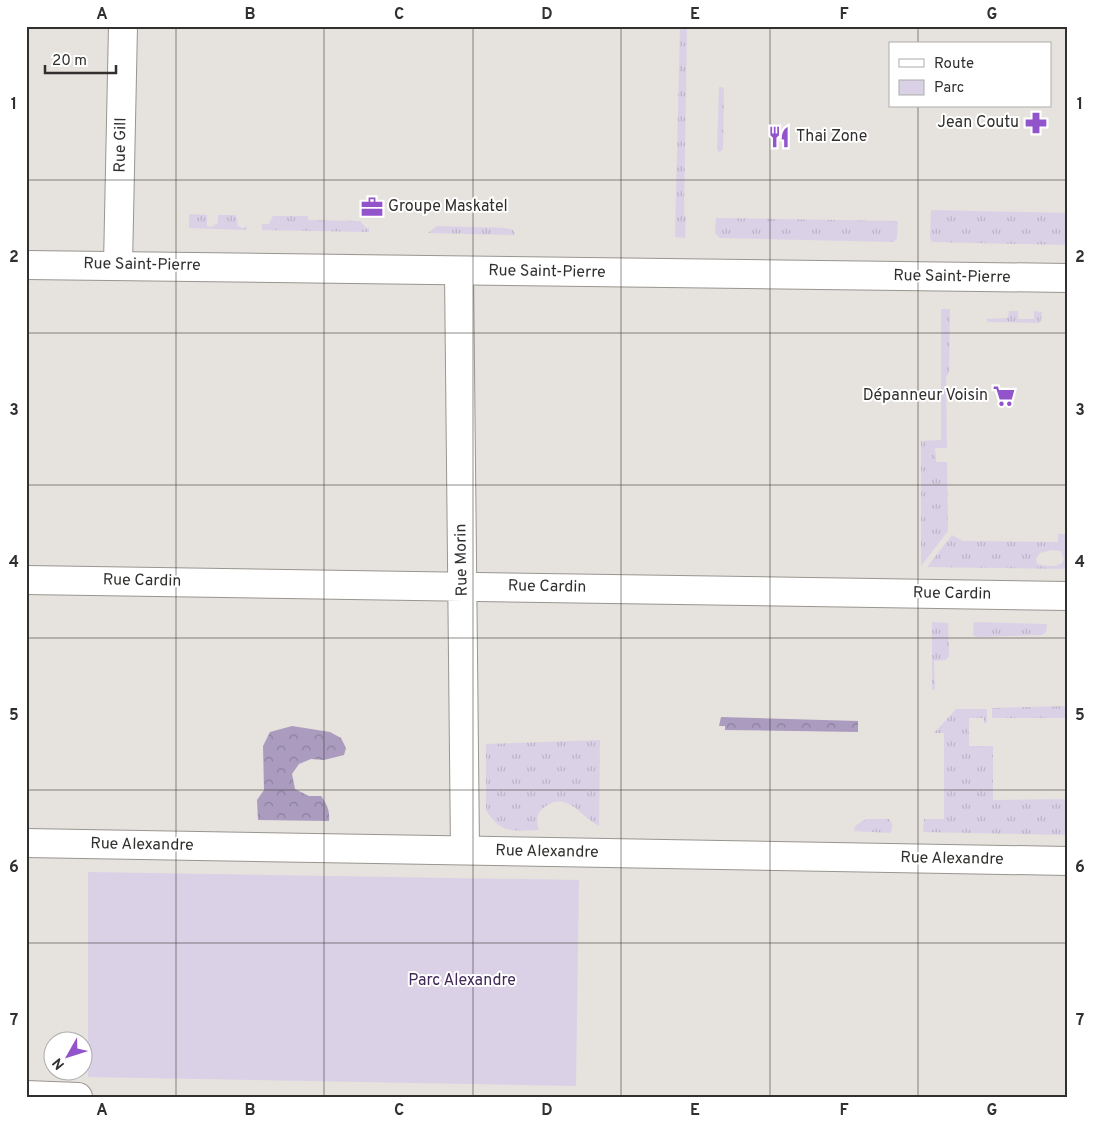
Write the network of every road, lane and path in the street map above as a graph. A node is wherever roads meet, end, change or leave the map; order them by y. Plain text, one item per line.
1 (123, 26) edge
2 (26, 265) edge
3 (118, 265) junction
4 (460, 271) junction
5 (1068, 278) edge
6 (26, 580) edge
7 (462, 586) junction
8 (1068, 596) edge
9 (26, 843) edge
10 (465, 850) junction
11 (1068, 862) edge
12 (26, 1096) edge
13 (78, 1097) edge

1 - 3 street, Rue Gill
2 - 3 street, Rue Saint-Pierre
3 - 4 street, Rue Saint-Pierre
4 - 5 street, Rue Saint-Pierre
4 - 7 street, Rue Morin
6 - 7 street, Rue Cardin
7 - 8 street, Rue Cardin
7 - 10 street, Rue Morin
9 - 10 street, Rue Alexandre
10 - 11 street, Rue Alexandre
12 - 13 street

